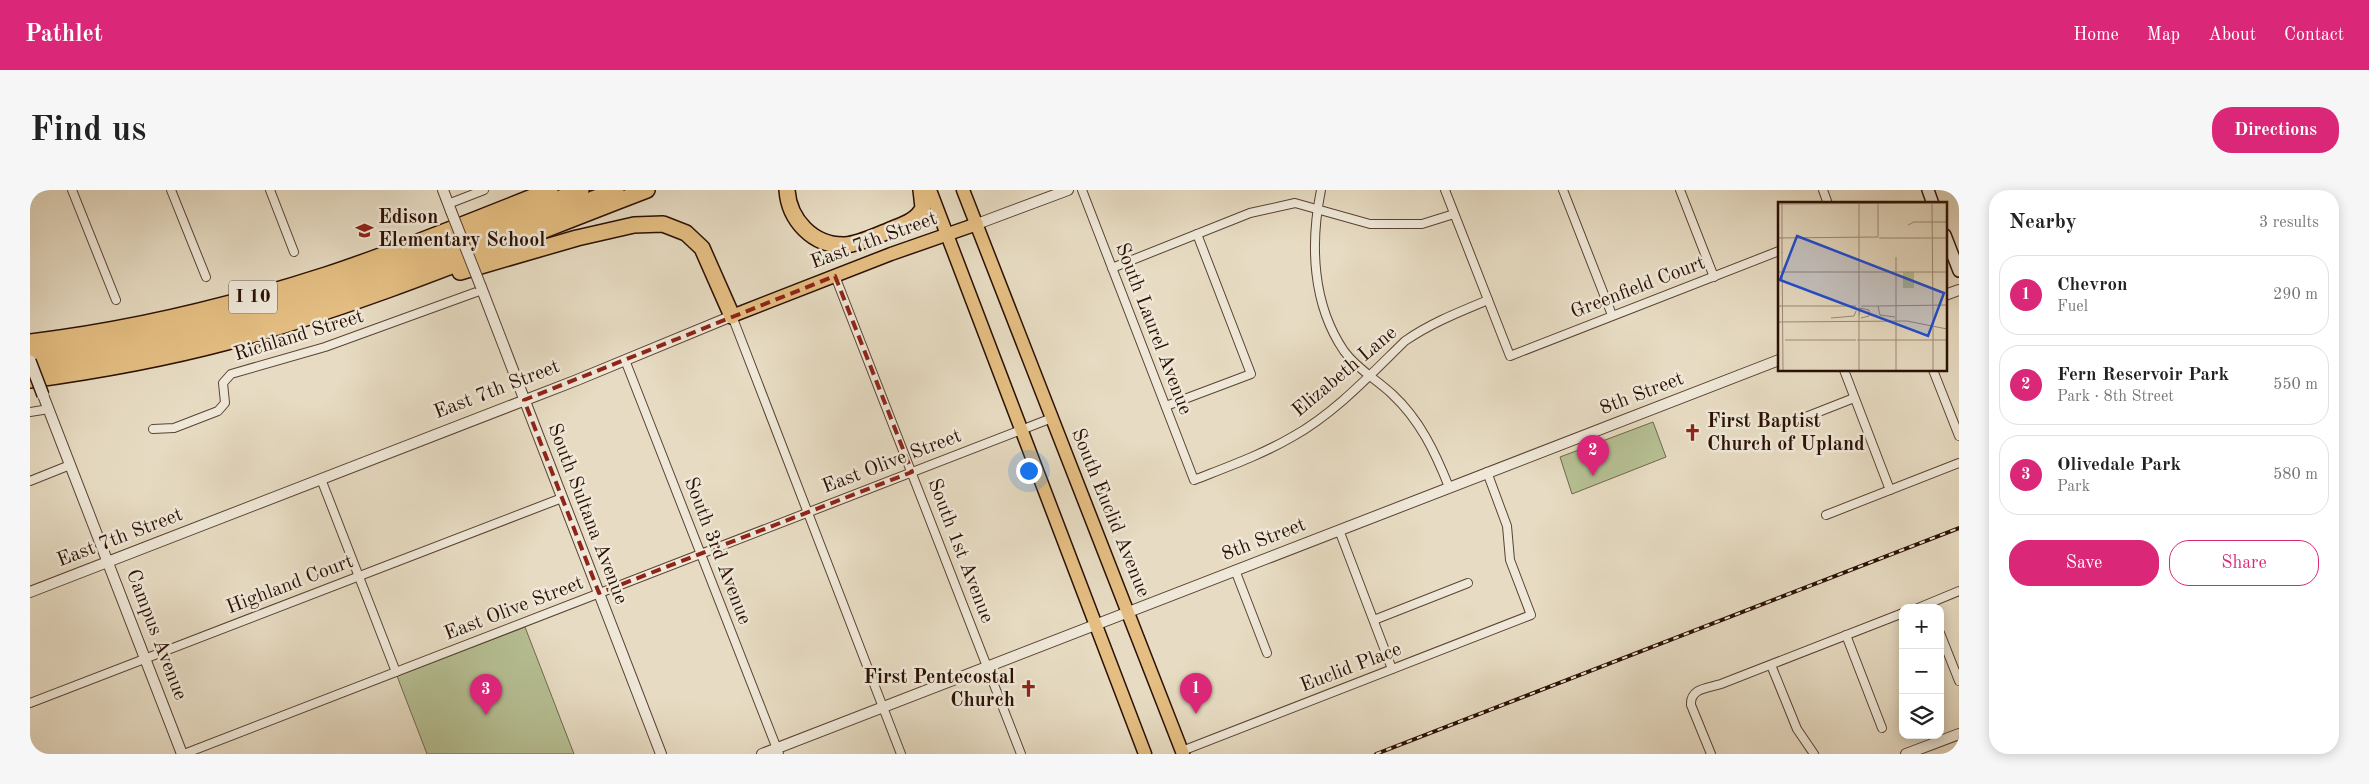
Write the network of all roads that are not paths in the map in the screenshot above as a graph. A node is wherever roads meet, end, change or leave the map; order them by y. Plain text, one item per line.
1 (72, 190) edge
2 (171, 190) edge
3 (270, 190) edge
4 (443, 190) edge
5 (484, 190) edge
6 (524, 190) edge
7 (550, 190) edge
8 (581, 190) edge
9 (616, 190) edge
10 (648, 190) edge
11 (787, 190) edge
12 (920, 190) edge
13 (930, 190) edge
14 (964, 190) edge
15 (1068, 190) edge
16 (1082, 190) edge
17 (1320, 190) edge
18 (1445, 190) edge
19 (1562, 190) edge
20 (1680, 190) edge
21 (1823, 190) edge
22 (1928, 190) edge
23 (1827, 202) edge
24 (1932, 202) edge
25 (450, 207) junction
26 (1317, 208) junction
27 (1454, 214) junction
28 (468, 222) junction
29 (977, 224) junction
30 (946, 234) junction
31 (1197, 234) junction
32 (1946, 238) edge
33 (1778, 251) edge
34 (294, 252) dead end
35 (1112, 268) junction
36 (1959, 271) edge
37 (835, 276) junction
38 (206, 277) dead end
39 (1714, 277) junction
40 (481, 289) junction
41 (1959, 290) edge
42 (379, 294) junction
43 (1946, 295) edge
44 (116, 300) dead end
45 (1488, 300) junction
46 (1612, 315) junction
47 (732, 316) junction
48 (30, 342) edge
49 (30, 353) edge
50 (626, 360) junction
51 (1778, 360) edge
52 (30, 361) edge
53 (30, 366) edge
54 (1844, 371) edge
55 (1933, 371) edge
56 (1369, 376) junction
57 (30, 380) edge
58 (43, 395) joint
59 (1854, 398) junction
60 (524, 400) junction
61 (1166, 406) junction
62 (49, 409) junction
63 (30, 412) edge
64 (1052, 418) junction
65 (1792, 422) dead end
66 (153, 429) dead end
67 (1022, 430) junction
68 (1959, 436) edge
69 (1959, 463) edge
70 (70, 465) junction
71 (912, 472) junction
72 (1487, 472) junction
73 (321, 479) junction
74 (30, 480) edge
75 (1194, 480) joint
76 (1449, 487) junction
77 (1890, 490) junction
78 (562, 498) junction
79 (808, 512) junction
80 (1826, 515) dead end
81 (1339, 530) junction
82 (701, 554) junction
83 (108, 562) junction
84 (1235, 570) junction
85 (359, 576) junction
86 (1468, 583) dead end
87 (1959, 591) edge
88 (30, 592) edge
89 (599, 594) junction
90 (1933, 604) edge
91 (1128, 611) junction
92 (1899, 615) edge
93 (1374, 620) junction
94 (1095, 624) junction
95 (1846, 635) junction
96 (1944, 643) edge
97 (1267, 653) dead end
98 (145, 658) junction
99 (1771, 665) junction
100 (987, 666) junction
101 (1392, 669) junction
102 (396, 672) junction
103 (1959, 681) edge
104 (30, 703) edge
105 (883, 706) junction
106 (1882, 728) dead end
107 (1959, 734) edge
108 (778, 751) edge
109 (1182, 752) edge
110 (183, 754) edge
111 (661, 754) edge
112 (762, 754) edge
113 (901, 754) edge
114 (1021, 754) edge
115 (1145, 754) edge
116 (1711, 754) edge
117 (1814, 754) edge
118 (1906, 754) edge

1 - 44 street
2 - 38 street
3 - 34 street
4 - 25 street, South Sultana Avenue
5 - 25 street
6 - 28 highway
7 - 28 highway, I 10
8 - 49 highway
9 - 53 highway
10 - 42 highway, I 10
11 - 12 highway
13 - 30 main road
14 - 29 main road, South Euclid Avenue
15 - 29 street
16 - 35 street, South Laurel Avenue
17 - 26 street
18 - 27 street
19 - 46 street
20 - 39 street
21 - 23 street
22 - 24 main road
25 - 40 street, South Sultana Avenue, bridge
26 - 27 street
26 - 31 street
26 - 56 street
27 - 45 street
28 - 48 highway, I 10
29 - 30 main road, East 7th Street
29 - 64 main road, South Euclid Avenue
30 - 37 main road, East 7th Street
30 - 67 main road
31 - 35 street
31 - 61 street
32 - 36 main road
33 - 39 street, Greenfield Court
35 - 61 street, South Laurel Avenue
37 - 47 main road, East 7th Street
37 - 71 street, South 1st Avenue
39 - 46 street, Greenfield Court
40 - 60 street, South Sultana Avenue
40 - 66 street, Richland Street
41 - 43 street
42 - 47 highway
42 - 57 highway, I 10
45 - 46 street, Greenfield Court
45 - 56 street, Elizabeth Lane
47 - 50 street, East 7th Street
47 - 79 street
50 - 60 street, East 7th Street
50 - 82 street, South 3rd Avenue
51 - 72 street, 8th Street
52 - 58 main road, Campus Avenue, bridge
54 - 59 street
55 - 68 street
56 - 75 street, Elizabeth Lane
56 - 76 street
58 - 62 street, Campus Avenue
59 - 65 street
59 - 77 street
60 - 73 street, East 7th Street
60 - 78 street, South Sultana Avenue
61 - 75 street, South Laurel Avenue
62 - 63 street
62 - 70 street, Campus Avenue
64 - 67 street, East Olive Street
64 - 91 main road, South Euclid Avenue
67 - 71 street, East Olive Street
67 - 94 main road
69 - 77 street
70 - 74 street
70 - 83 street, Campus Avenue
71 - 79 street, East Olive Street
71 - 100 street, South 1st Avenue
72 - 76 street, 8th Street
72 - 101 street, Euclid Place
73 - 83 street, East 7th Street
73 - 85 street
76 - 81 street, 8th Street
77 - 80 street
78 - 85 street, Highland Court
78 - 89 street, South Sultana Avenue
79 - 82 street, East Olive Street
79 - 105 street
81 - 84 street, 8th Street
81 - 93 street
82 - 89 street, East Olive Street
82 - 108 street, South 3rd Avenue
83 - 88 street, East 7th Street
83 - 98 street, Campus Avenue
84 - 91 street, 8th Street
84 - 97 street
85 - 98 street, Highland Court
85 - 102 street
86 - 93 street
87 - 90 street
89 - 102 street, East Olive Street
89 - 111 street, South Sultana Avenue
91 - 94 street, 8th Street
91 - 109 main road, South Euclid Avenue
92 - 95 street
93 - 101 street
94 - 100 street, 8th Street
94 - 115 main road
95 - 99 street
95 - 106 street
96 - 103 street
98 - 104 street, Highland Court
98 - 110 street, Campus Avenue
99 - 116 street
99 - 117 street
100 - 105 street, 8th Street
100 - 114 street, South 1st Avenue
101 - 109 street, Euclid Place
102 - 110 street, East Olive Street
105 - 108 street, 8th Street
105 - 113 street
107 - 118 street
108 - 112 street, 8th Street

